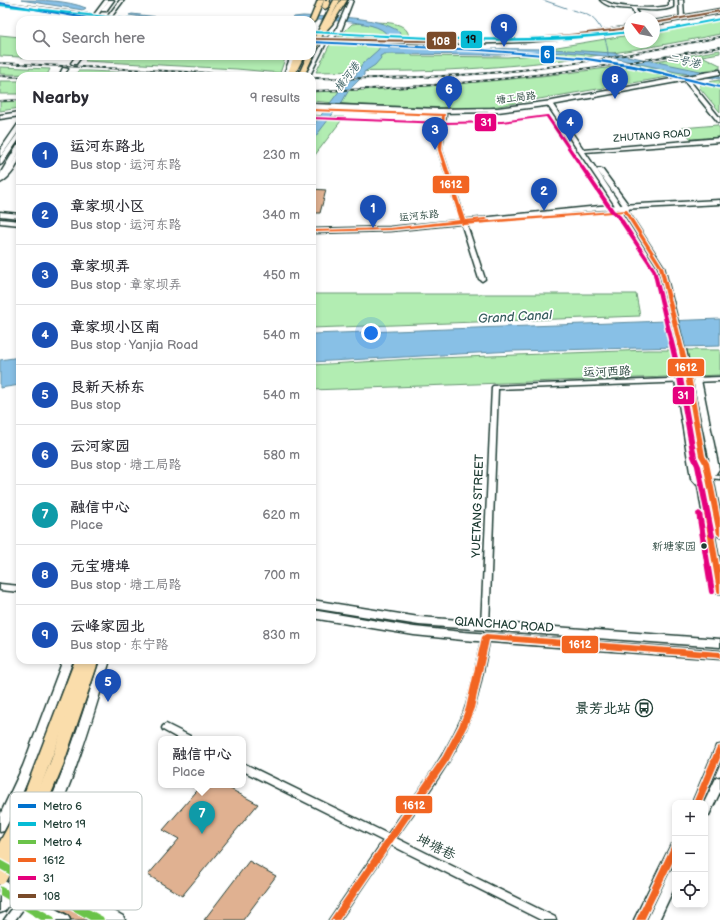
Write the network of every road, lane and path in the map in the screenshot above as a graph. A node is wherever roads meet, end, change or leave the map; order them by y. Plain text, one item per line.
1 (107, 0) edge
2 (112, 0) edge
3 (117, 0) edge
4 (122, 0) edge
5 (321, 0) edge
6 (328, 0) edge
7 (337, 0) edge
8 (344, 0) edge
9 (351, 0) edge
10 (602, 0) edge
11 (671, 0) edge
12 (681, 0) edge
13 (0, 3) edge
14 (0, 7) edge
15 (634, 8) junction
16 (720, 11) edge
17 (635, 12) edge
18 (720, 15) edge
19 (61, 16) edge
20 (76, 16) edge
21 (96, 16) edge
22 (110, 16) tunnel mouth
23 (314, 16) edge
24 (682, 18) junction
25 (660, 22) edge
26 (316, 25) edge
27 (660, 26) edge
28 (624, 30) edge
29 (624, 32) edge
30 (606, 34) junction
31 (320, 35) junction
32 (316, 40) edge
33 (327, 41) junction
34 (316, 42) edge
35 (316, 43) edge
36 (75, 60) edge
37 (292, 60) edge
38 (295, 60) edge
39 (298, 60) edge
40 (308, 60) edge
41 (68, 69) tunnel mouth
42 (290, 72) edge
43 (290, 72) edge
44 (291, 72) edge
45 (303, 72) edge
46 (310, 72) edge
47 (717, 75) edge
48 (688, 82) junction
49 (552, 104) junction
50 (316, 107) edge
51 (324, 109) junction
52 (316, 110) edge
53 (340, 110) junction
54 (16, 112) edge
55 (16, 113) edge
56 (0, 114) edge
57 (444, 116) junction
58 (0, 117) edge
59 (720, 121) edge
60 (16, 131) edge
61 (16, 140) edge
62 (720, 140) edge
63 (586, 151) junction
64 (16, 153) edge
65 (0, 154) edge
66 (16, 161) edge
67 (0, 163) edge
68 (0, 180) edge
69 (720, 202) edge
70 (720, 206) edge
71 (623, 208) junction
72 (0, 214) edge
73 (16, 216) edge
74 (0, 221) edge
75 (16, 223) edge
76 (464, 223) junction
77 (316, 232) edge
78 (482, 279) dead end
79 (720, 379) edge
80 (679, 380) junction
81 (697, 380) junction
82 (495, 387) joint
83 (702, 456) junction
84 (710, 476) junction
85 (720, 477) edge
86 (702, 486) junction
87 (720, 534) edge
88 (0, 587) edge
89 (16, 589) edge
90 (720, 591) edge
91 (316, 605) edge
92 (316, 615) edge
93 (485, 626) junction
94 (486, 637) junction
95 (720, 643) edge
96 (720, 655) edge
97 (67, 664) edge
98 (80, 664) edge
99 (91, 664) edge
100 (104, 664) edge
101 (166, 728) dead end
102 (182, 736) edge
103 (720, 749) edge
104 (246, 768) edge
105 (720, 781) edge
106 (18, 792) edge
107 (31, 792) edge
108 (45, 792) edge
109 (60, 792) edge
110 (698, 800) edge
111 (10, 801) edge
112 (708, 806) edge
113 (10, 808) edge
114 (0, 810) edge
115 (0, 827) edge
116 (10, 836) edge
117 (390, 840) junction
118 (672, 854) edge
119 (0, 855) edge
120 (10, 860) edge
121 (10, 860) edge
122 (0, 878) edge
123 (672, 880) edge
124 (6, 888) edge
125 (0, 907) edge
126 (17, 910) edge
127 (46, 910) edge
128 (100, 910) edge
129 (9, 920) edge
130 (63, 920) edge
131 (118, 920) edge
132 (334, 920) edge
133 (552, 920) edge
134 (640, 920) edge
135 (653, 920) edge

1 - 21 street
2 - 3 main road
4 - 22 street
5 - 23 main road
6 - 26 highway
7 - 31 highway
8 - 31 main road
9 - 33 main road
10 - 15 street
11 - 15 street
12 - 24 street
13 - 20 main road
14 - 19 main road
15 - 17 street
16 - 24 main road
18 - 27 main road
24 - 25 main road
28 - 30 main road
29 - 30 main road
30 - 33 main road
31 - 35 main road, bridge
32 - 33 main road
33 - 34 main road
33 - 46 street
36 - 41 main road
37 - 42 street
38 - 43 main road
39 - 44 highway
40 - 45 main road
47 - 48 main road, 塘工局路
47 - 49 main road, 塘工局路
48 - 49 main road, 塘工局路
48 - 59 street
49 - 53 main road, 塘工局路
49 - 57 main road, 塘工局路
49 - 63 street
49 - 71 street
50 - 51 main road, 塘工局路
51 - 52 main road, 塘工局路
51 - 53 main road, 塘工局路
53 - 57 main road, 塘工局路
54 - 56 main road
55 - 58 main road
57 - 76 street
60 - 65 street
61 - 67 main road
62 - 63 street, ZHUTANG ROAD
63 - 71 street
64 - 68 main road
66 - 68 street
69 - 71 main road, 运河东路
70 - 71 main road, 运河东路
71 - 76 main road, 运河东路
71 - 83 street, bridge
72 - 73 main road
74 - 75 main road
76 - 77 main road, 运河东路
76 - 78 street
79 - 81 street, 运河西路
80 - 81 street, 运河西路
80 - 82 street, 运河西路
80 - 86 street
81 - 84 street
82 - 93 street, YUETANG STREET
83 - 84 street
83 - 86 street
84 - 85 street
84 - 87 street
86 - 90 street
88 - 89 street
91 - 93 main road, QIANCHAO ROAD
92 - 94 main road, QIANCHAO ROAD
93 - 95 main road, QIANCHAO ROAD
94 - 96 main road, QIANCHAO ROAD
94 - 117 street
97 - 106 main road
98 - 107 main road, bridge
99 - 108 main road, bridge
100 - 109 main road
101 - 102 street
103 - 110 street
104 - 117 street, 坤塘巷
105 - 112 street
111 - 114 main road
113 - 115 main road
116 - 119 main road, bridge
117 - 132 street
117 - 133 street, 坤塘巷
118 - 134 street
119 - 120 main road
121 - 122 main road, bridge
123 - 135 street
124 - 125 main road
126 - 129 street
127 - 130 main road
128 - 131 main road

